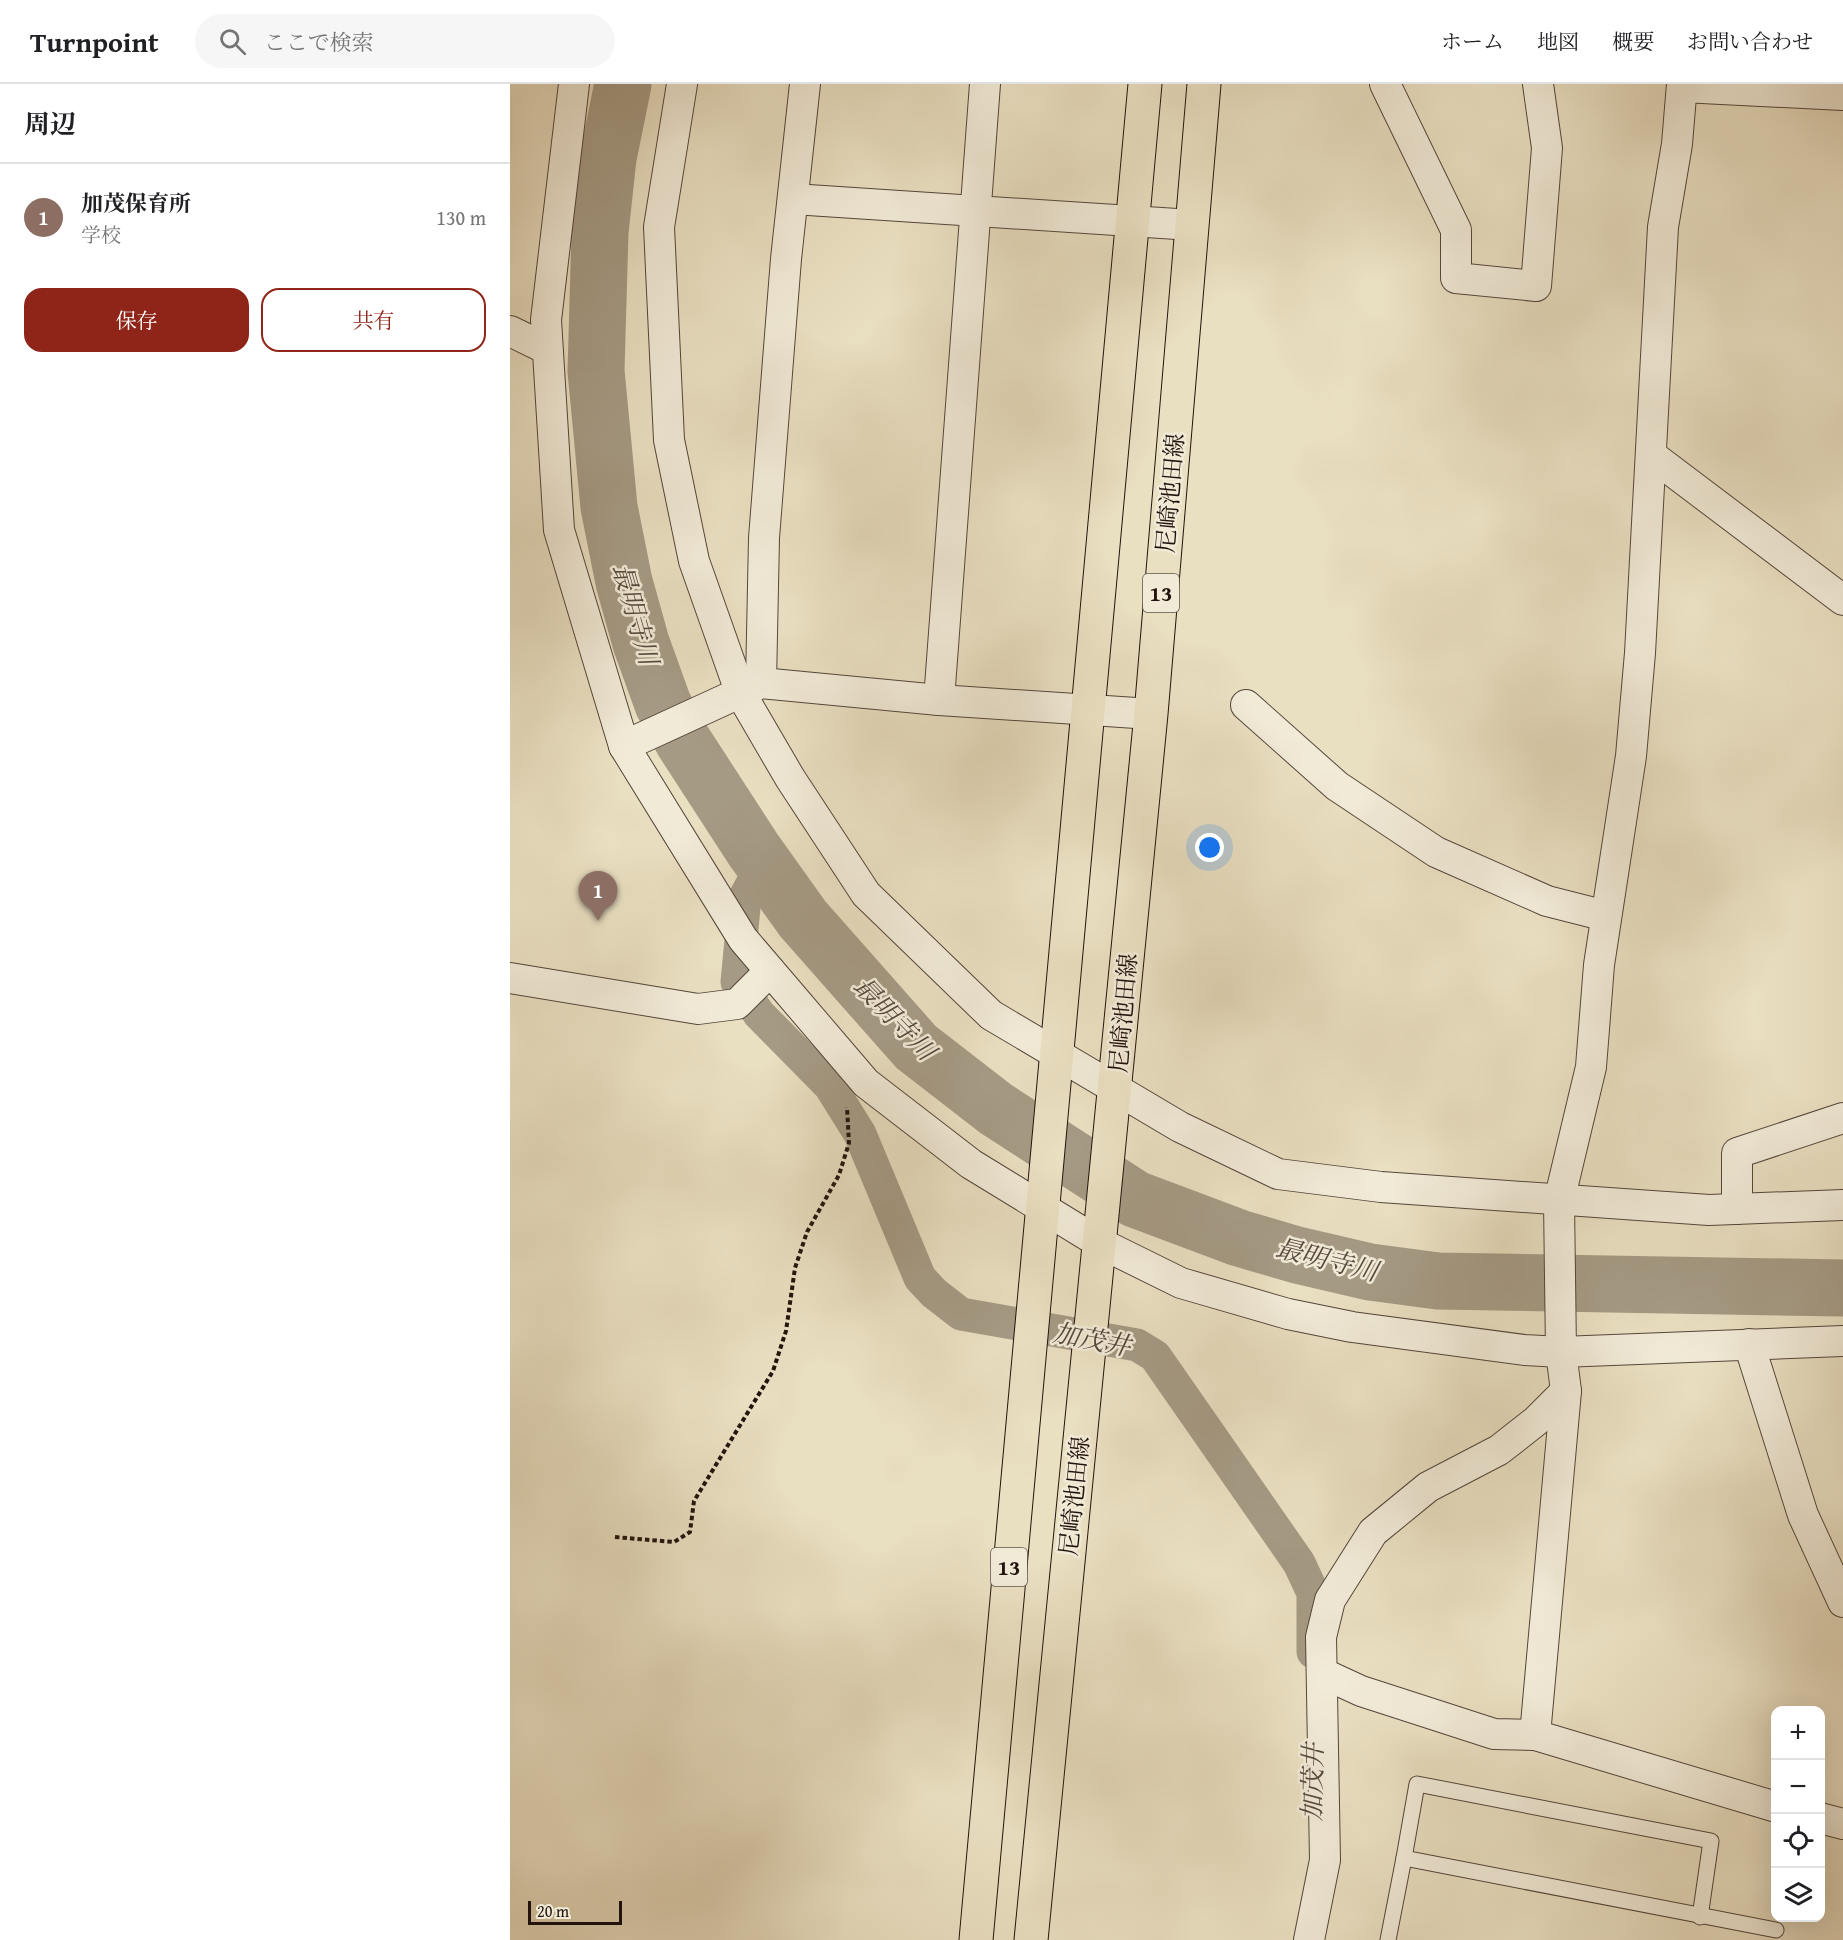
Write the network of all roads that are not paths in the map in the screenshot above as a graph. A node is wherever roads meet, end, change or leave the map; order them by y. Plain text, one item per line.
1 (574, 84) edge
2 (682, 84) edge
3 (805, 84) edge
4 (986, 84) edge
5 (1145, 84) edge
6 (1204, 84) edge
7 (1385, 84) edge
8 (1538, 84) edge
9 (1682, 85) edge
10 (1843, 95) edge
11 (793, 199) junction
12 (975, 212) junction
13 (1132, 222) junction
14 (1192, 225) junction
15 (510, 331) edge
16 (548, 349) junction
17 (1651, 455) junction
18 (1843, 600) edge
19 (751, 688) junction
20 (939, 700) junction
21 (1246, 705) dead end
22 (1090, 710) junction
23 (1151, 714) junction
24 (624, 746) junction
25 (1606, 916) junction
26 (770, 971) junction
27 (510, 978) edge
28 (1057, 1062) junction
29 (1115, 1095) junction
30 (1843, 1118) edge
31 (1044, 1201) junction
32 (1843, 1205) edge
33 (1737, 1209) junction
34 (1559, 1211) junction
35 (1101, 1236) junction
36 (1843, 1341) edge
37 (1749, 1344) junction
38 (1561, 1345) junction
39 (1566, 1391) junction
40 (1843, 1602) edge
41 (1322, 1673) junction
42 (1535, 1735) junction
43 (1771, 1806) edge
44 (1825, 1819) edge
45 (1843, 1824) edge
46 (1404, 1858) junction
47 (1700, 1917) junction
48 (1776, 1929) edge
49 (976, 1940) edge
50 (1031, 1940) edge
51 (1309, 1940) edge
52 (1388, 1940) edge

1 - 16 street
2 - 19 street
3 - 11 street
4 - 12 street
5 - 13 main road, 13
6 - 14 main road, 尼崎池田線 / 13
7 - 8 street
9 - 10 street
9 - 17 street
11 - 12 street
11 - 19 street
12 - 13 street
12 - 20 street
13 - 14 street
13 - 22 main road, 13
14 - 23 main road, 尼崎池田線 / 13
15 - 16 street
16 - 24 street
17 - 18 street
17 - 25 street
19 - 20 street
19 - 24 street
19 - 28 street
20 - 22 street
21 - 25 street
22 - 23 street
22 - 28 main road, 13
23 - 29 main road, 尼崎池田線 / 13
24 - 26 street
25 - 34 street
26 - 27 street
26 - 31 street
28 - 29 street
28 - 31 main road, 13
29 - 34 street
29 - 35 main road, 尼崎池田線 / 13
30 - 33 street
31 - 35 street
31 - 49 main road, 13
32 - 33 street
33 - 34 street
34 - 38 street
35 - 38 street
35 - 50 main road, 尼崎池田線 / 13
36 - 37 street
37 - 38 street
37 - 40 street
38 - 39 street
39 - 41 street
39 - 42 street
41 - 42 street
41 - 51 street
42 - 43 street
44 - 45 street
46 - 47 lane
46 - 47 lane
46 - 52 lane
47 - 48 lane

